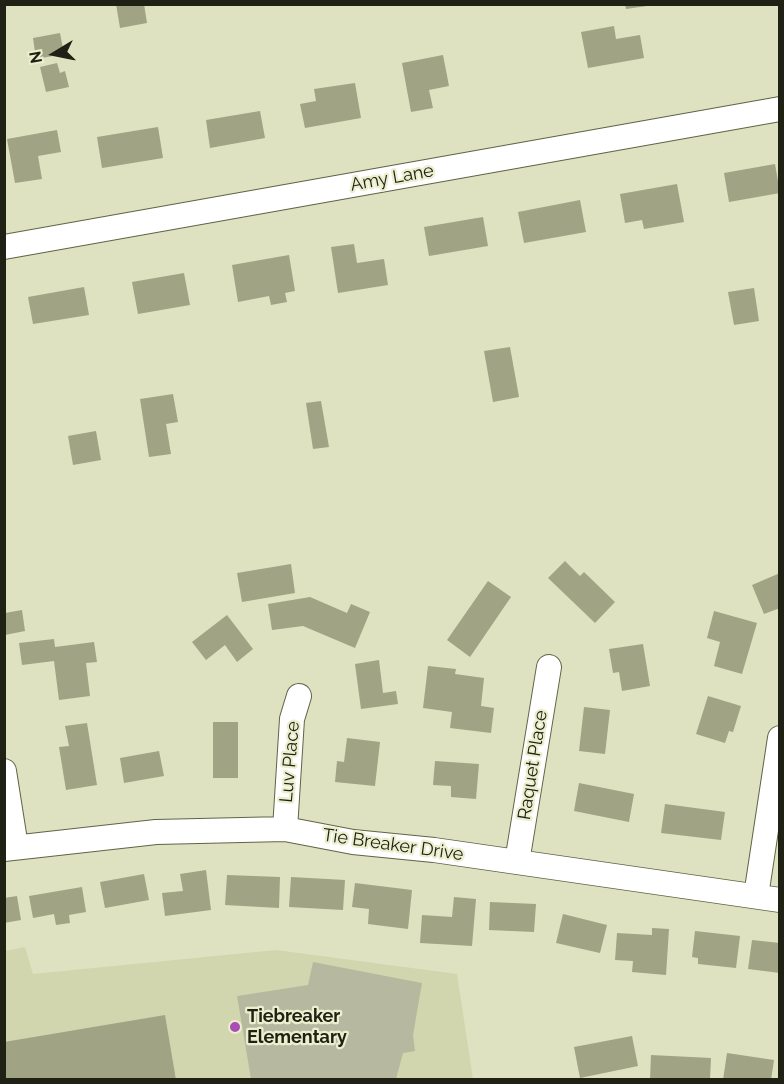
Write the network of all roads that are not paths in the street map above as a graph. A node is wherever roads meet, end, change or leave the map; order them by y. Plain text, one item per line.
1 (780, 109) edge
2 (4, 247) edge
3 (549, 667) dead end
4 (298, 696) dead end
5 (780, 738) edge
6 (4, 771) edge
7 (285, 829) junction
8 (10, 848) edge
9 (517, 862) junction
10 (756, 896) junction
11 (780, 900) edge

1 - 2 street, Amy Lane
3 - 9 street, Raquet Place
4 - 7 street, Luv Place
5 - 10 street
6 - 8 street
7 - 8 street, Tie Breaker Drive
7 - 9 street, Tie Breaker Drive
9 - 10 street, Tie Breaker Drive
10 - 11 street, Tie Breaker Drive

